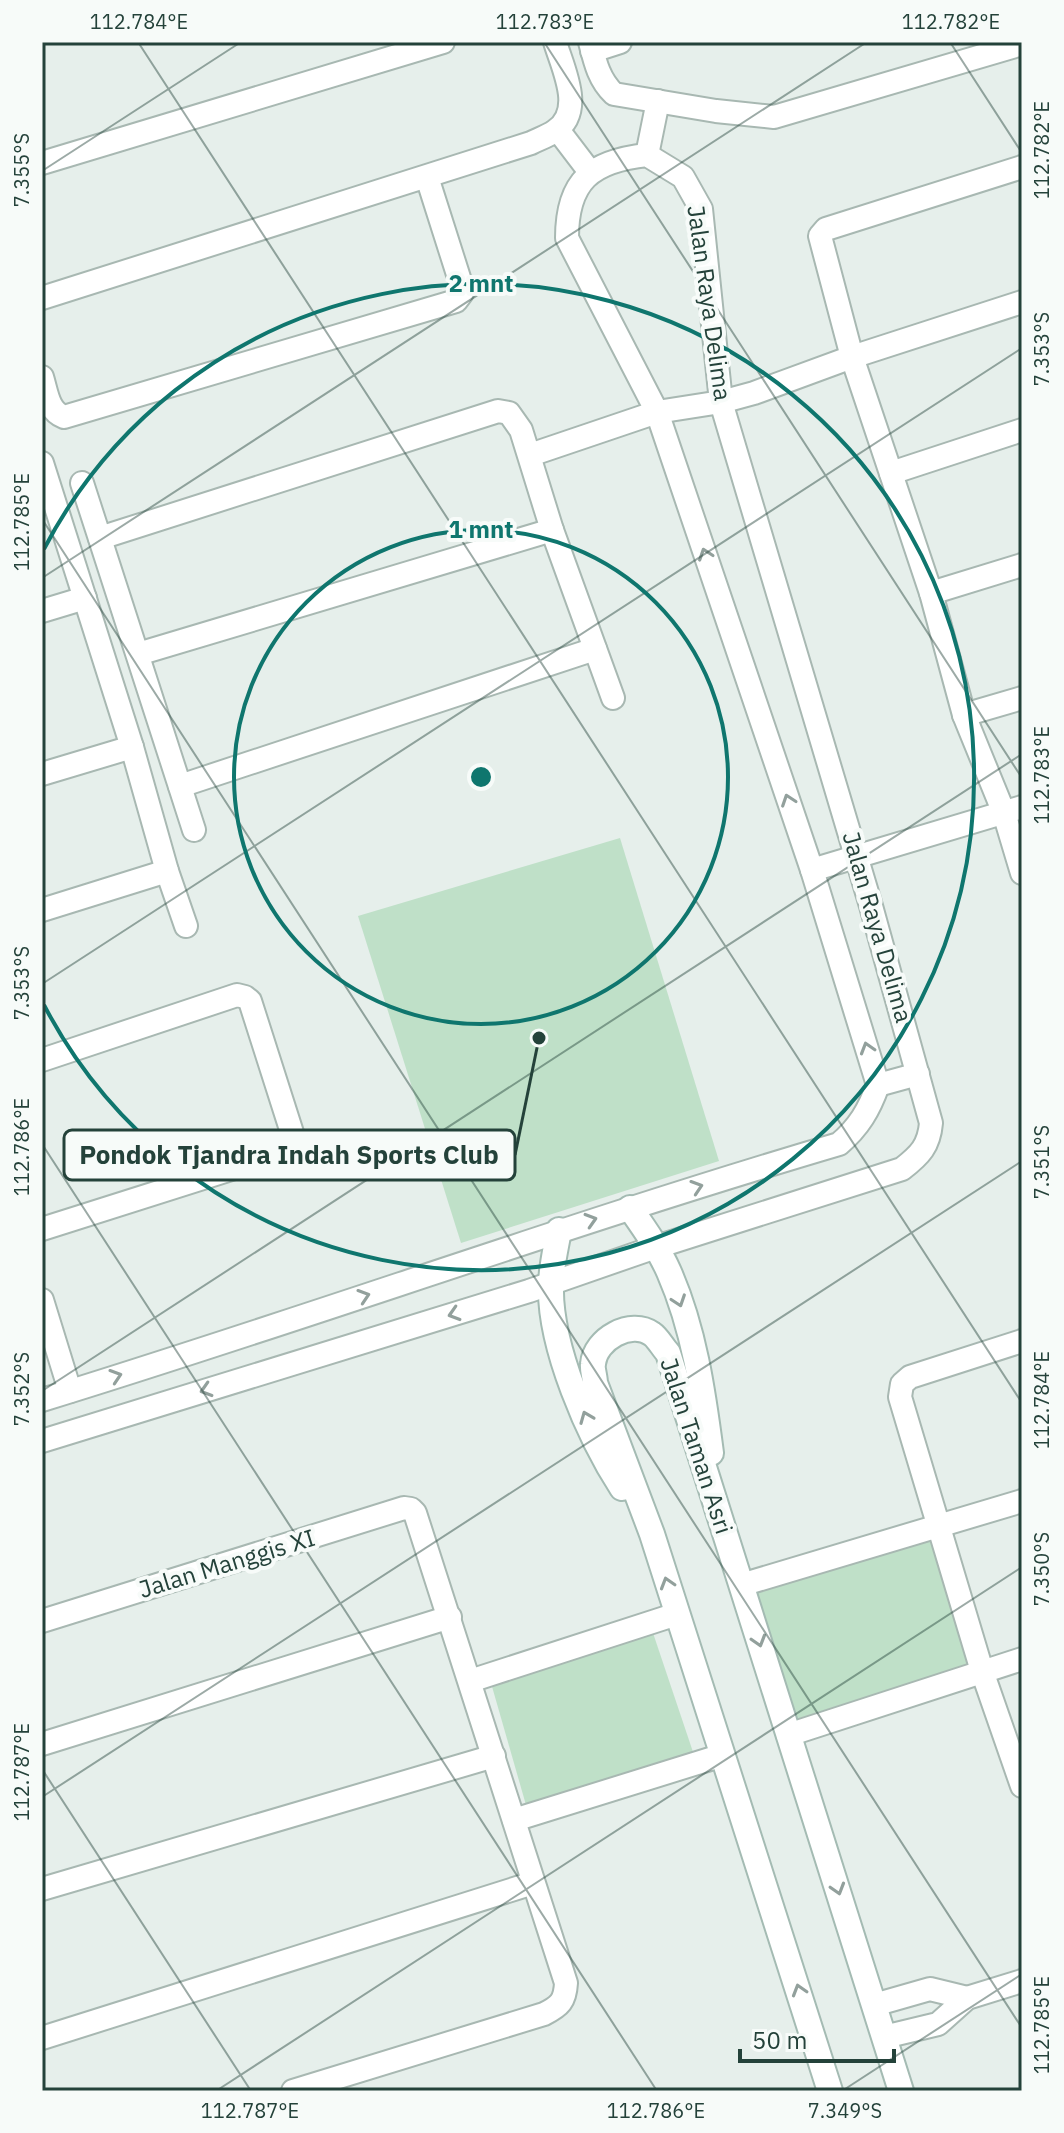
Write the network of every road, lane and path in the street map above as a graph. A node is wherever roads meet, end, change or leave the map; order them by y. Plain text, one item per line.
1 (443, 42) edge
2 (555, 42) edge
3 (620, 42) edge
4 (1022, 44) edge
5 (591, 46) edge
6 (658, 101) junction
7 (558, 130) junction
8 (647, 155) junction
9 (42, 163) edge
10 (1022, 167) edge
11 (590, 172) junction
12 (427, 177) junction
13 (42, 298) edge
14 (1022, 302) edge
15 (852, 357) junction
16 (42, 377) edge
17 (721, 402) junction
18 (657, 412) junction
19 (1022, 430) edge
20 (530, 455) junction
21 (42, 463) edge
22 (891, 473) junction
23 (82, 483) dead end
24 (552, 530) junction
25 (100, 538) junction
26 (1022, 565) edge
27 (931, 593) junction
28 (85, 598) junction
29 (42, 611) edge
30 (595, 649) junction
31 (138, 654) junction
32 (613, 698) dead end
33 (1022, 698) edge
34 (964, 715) junction
35 (132, 747) junction
36 (42, 774) edge
37 (180, 786) junction
38 (1013, 810) edge
39 (194, 830) dead end
40 (856, 855) junction
41 (812, 870) junction
42 (167, 871) junction
43 (1022, 873) edge
44 (42, 910) edge
45 (186, 926) dead end
46 (42, 1060) edge
47 (918, 1074) junction
48 (878, 1085) junction
49 (626, 1209) junction
50 (42, 1229) edge
51 (559, 1230) junction
52 (653, 1248) junction
53 (551, 1282) junction
54 (42, 1300) edge
55 (1022, 1341) edge
56 (70, 1391) junction
57 (42, 1400) edge
58 (42, 1441) edge
59 (1022, 1501) edge
60 (717, 1508) junction
61 (939, 1527) junction
62 (652, 1534) junction
63 (741, 1585) junction
64 (677, 1614) junction
65 (450, 1617) junction
66 (42, 1621) edge
67 (1022, 1659) edge
68 (982, 1671) junction
69 (470, 1681) junction
70 (788, 1735) junction
71 (42, 1744) edge
72 (723, 1755) junction
73 (494, 1756) junction
74 (1022, 1786) edge
75 (514, 1820) junction
76 (533, 1883) junction
77 (42, 1889) edge
78 (1022, 1981) edge
79 (967, 1998) junction
80 (874, 2005) junction
81 (884, 2037) junction
82 (42, 2038) edge
83 (293, 2091) edge
84 (830, 2091) edge
85 (901, 2091) edge

1 - 9 street
2 - 7 street
3 - 5 street
4 - 6 street
5 - 6 street
6 - 8 street
7 - 11 street
7 - 12 street
8 - 11 street
8 - 17 street, Jalan Raya Delima
10 - 15 street
11 - 18 street, Jalan Raya Delima
12 - 13 street
12 - 16 street
14 - 15 street
15 - 17 street
15 - 22 street
17 - 18 street
17 - 40 street, Jalan Raya Delima
18 - 20 street
41 -> 18 street, Jalan Raya Delima
19 - 22 street
20 - 24 street
20 - 25 street
21 - 28 street
22 - 27 street
23 - 25 street
24 - 30 street
24 - 31 street
25 - 31 street
26 - 27 street
27 - 34 street
28 - 29 street
28 - 35 street
30 - 32 street
30 - 37 street
31 - 37 street
33 - 34 street
34 - 38 street
35 - 36 street
35 - 42 street
37 - 39 street
38 - 40 street
38 - 43 street
40 - 41 street
40 - 47 street, Jalan Raya Delima
48 -> 41 street, Jalan Raya Delima
42 - 44 street
42 - 45 street
46 - 50 street
47 - 48 street
47 - 52 street, Jalan Raya Delima
49 -> 48 street
51 -> 49 street
49 - 52 main road
51 - 53 main road
56 -> 51 street
52 - 53 street
52 -> 60 main road
53 -> 58 street
62 -> 53 main road
54 - 56 street
55 - 61 street
56 - 57 street
59 - 61 street
60 - 62 main road, Jalan Taman Asri
60 - 63 main road, Jalan Taman Asri
61 - 63 street
61 - 68 street
64 -> 62 main road, Jalan Taman Asri
63 -> 70 main road, Jalan Taman Asri
64 - 69 street
64 - 72 main road, Jalan Taman Asri
65 - 66 street, Jalan Manggis XI
65 - 69 street
65 - 71 street
67 - 68 street
68 - 70 street
68 - 74 street
69 - 73 street
70 -> 80 main road, Jalan Taman Asri
72 - 75 street
84 -> 72 main road, Jalan Taman Asri
73 - 75 street
73 - 77 street
75 - 76 street
76 - 82 street
76 - 83 street
78 - 79 street
79 - 80 street
79 - 81 street
80 - 81 main road, Jalan Taman Asri
81 - 85 main road, Jalan Taman Asri

